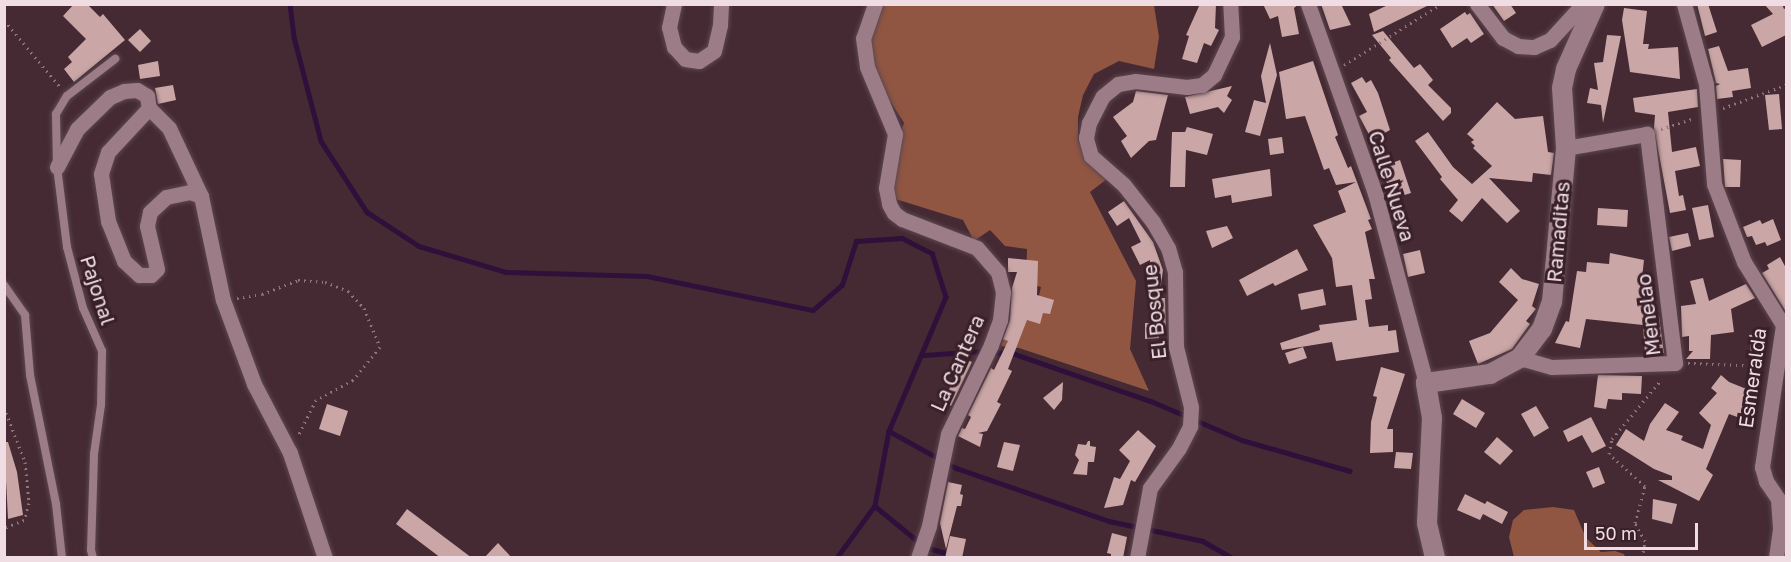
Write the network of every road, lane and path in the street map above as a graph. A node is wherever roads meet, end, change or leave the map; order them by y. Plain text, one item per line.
1 (674, 4) edge
2 (721, 4) edge
3 (875, 4) edge
4 (1230, 4) edge
5 (1308, 4) edge
6 (1441, 4) edge
7 (1477, 4) edge
8 (1583, 4) edge
9 (1595, 4) edge
10 (1684, 4) edge
11 (4, 20) edge
12 (115, 59) dead end
13 (1332, 72) junction
14 (1786, 85) edge
15 (67, 96) junction
16 (149, 108) junction
17 (1708, 113) junction
18 (1647, 134) junction
19 (1566, 148) junction
20 (57, 167) junction
21 (201, 196) junction
22 (4, 285) edge
23 (223, 300) junction
24 (1520, 358) junction
25 (1675, 363) junction
26 (1776, 367) junction
27 (1426, 383) junction
28 (4, 407) edge
29 (290, 453) junction
30 (4, 528) edge
31 (62, 558) edge
32 (93, 558) edge
33 (326, 558) edge
34 (918, 558) edge
35 (1137, 558) edge
36 (1435, 558) edge
37 (1642, 558) edge
38 (1776, 558) edge

1 - 2 street
3 - 34 street, La Cantera
4 - 35 street, El Bosque
5 - 13 street, Calle Nueva
6 - 13 path
7 - 8 street
9 - 19 street, Ramaditas
10 - 17 street, Esmeralda
11 - 15 path
12 - 15 lane
13 - 27 street, Calle Nueva
14 - 17 path
15 - 20 lane, Pajonal
16 - 20 street
16 - 21 street
16 - 21 street
17 - 18 path
17 - 26 street, Esmeralda
18 - 19 street
18 - 25 street, Menelao
19 - 24 street, Ramaditas
20 - 32 lane, Pajonal
21 - 23 street
22 - 31 lane
23 - 29 street
23 - 29 path
24 - 25 street
24 - 27 street, Ramaditas
25 - 26 path
25 - 37 path, Menelao
26 - 38 street, Esmeralda
27 - 36 street
28 - 30 path
29 - 33 street

